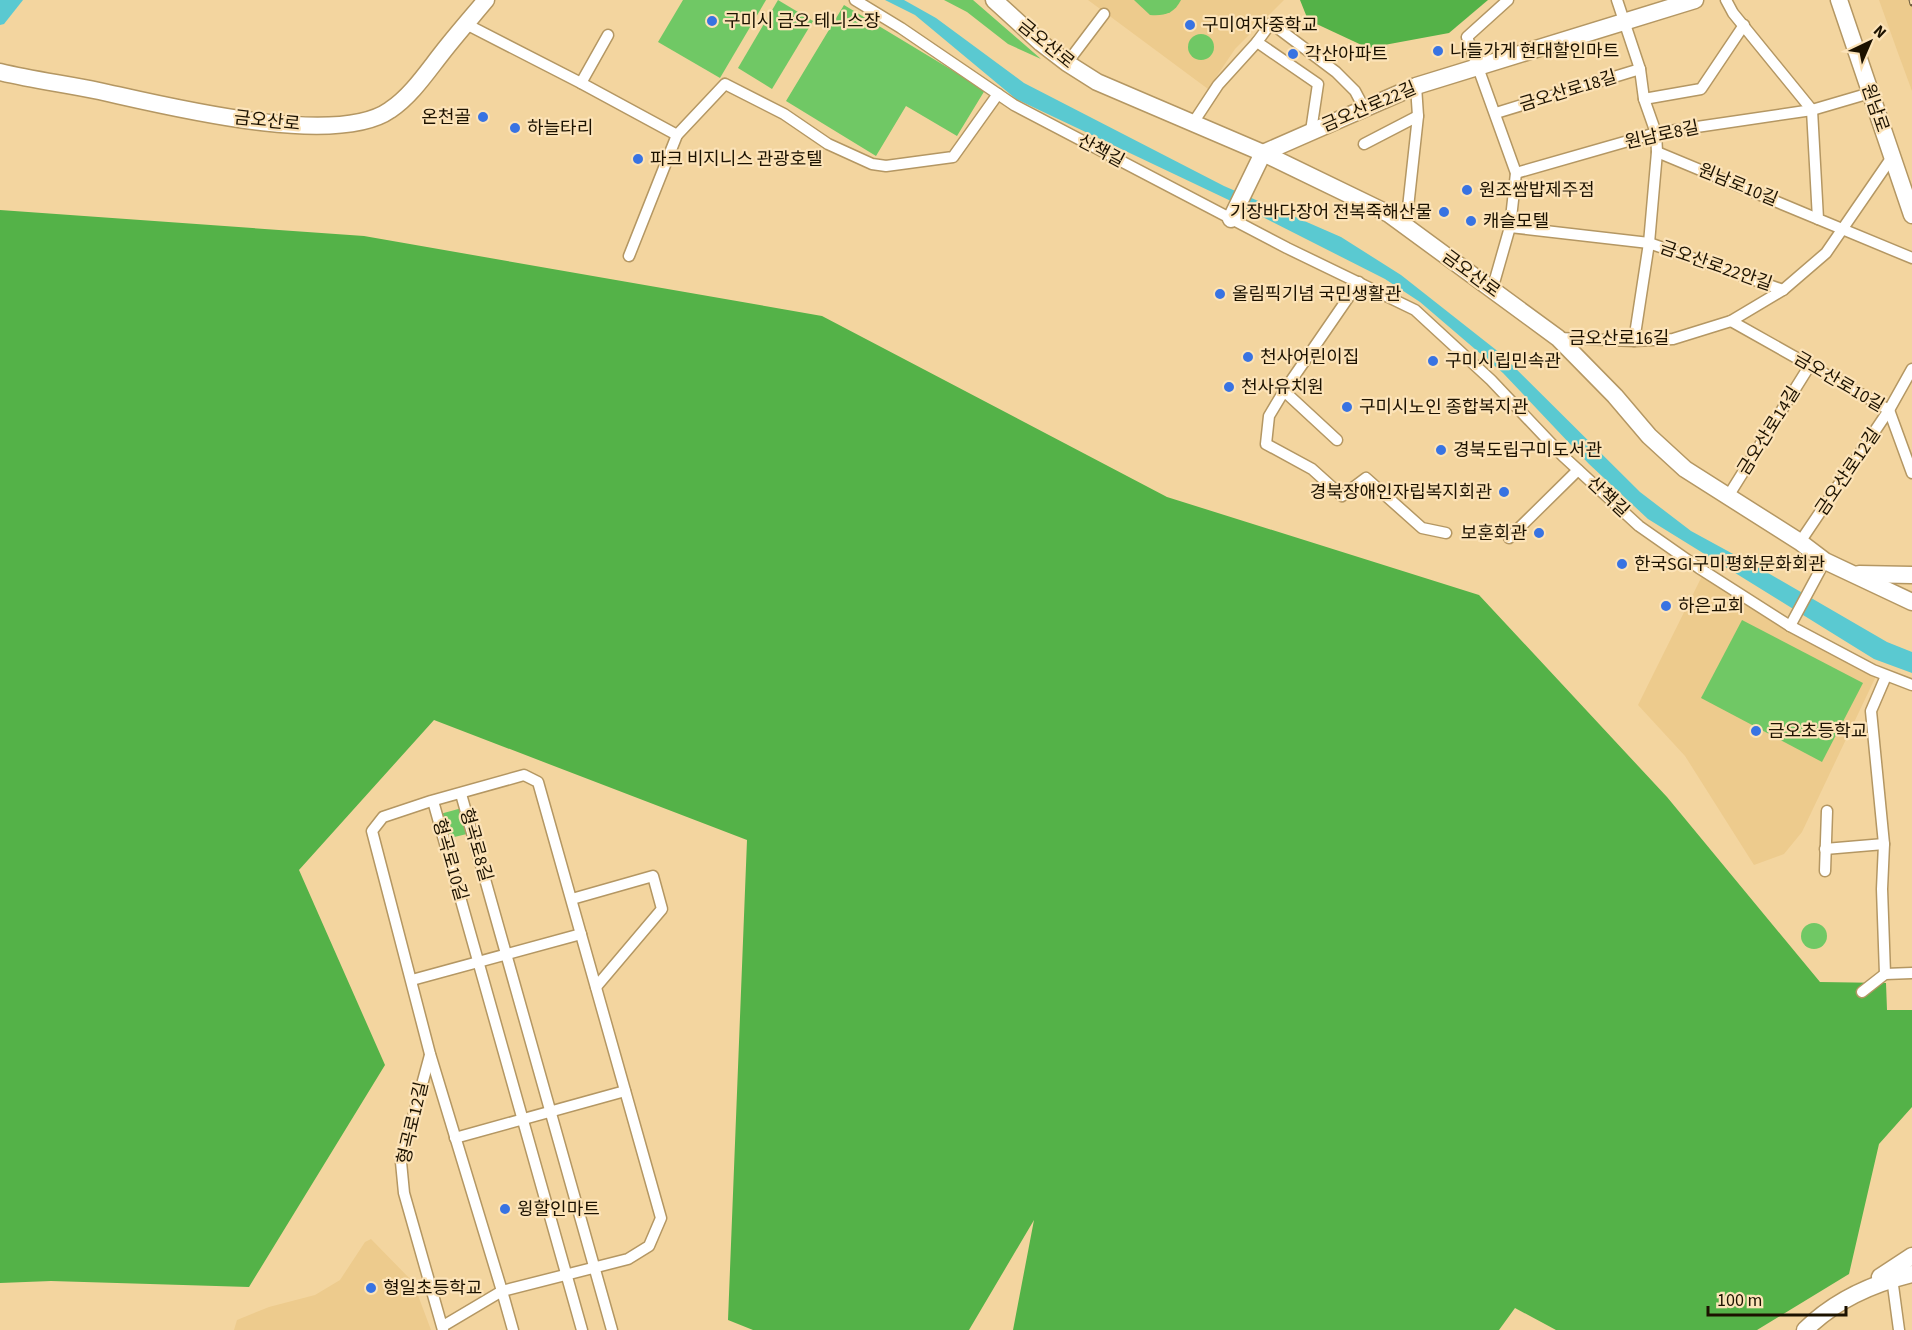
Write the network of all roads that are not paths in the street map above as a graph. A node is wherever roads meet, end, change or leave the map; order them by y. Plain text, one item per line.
1 (486, 0) edge
2 (855, 0) edge
3 (994, 0) edge
4 (1509, 0) edge
5 (1617, 0) edge
6 (1695, 0) edge
7 (1726, 0) edge
8 (1839, 0) edge
9 (1104, 14) dead end
10 (1623, 21) junction
11 (466, 24) junction
12 (1744, 25) junction
13 (608, 34) dead end
14 (1257, 42) junction
15 (1068, 63) junction
16 (1478, 66) junction
17 (1640, 69) junction
18 (0, 72) edge
19 (581, 83) junction
20 (1416, 86) junction
21 (1870, 93) junction
22 (998, 94) junction
23 (1644, 99) junction
24 (1364, 108) junction
25 (1812, 110) junction
26 (1496, 113) junction
27 (1418, 116) junction
28 (1193, 123) junction
29 (1311, 131) junction
30 (1656, 133) junction
31 (677, 135) junction
32 (1364, 144) dead end
33 (1657, 152) junction
34 (1263, 153) junction
35 (1892, 157) junction
36 (1516, 173) junction
37 (1912, 215) edge
38 (1232, 219) junction
39 (1818, 219) junction
40 (1406, 226) junction
41 (1510, 227) junction
42 (1843, 228) junction
43 (1649, 243) junction
44 (629, 256) dead end
45 (1912, 258) edge
46 (1359, 282) junction
47 (1492, 290) junction
48 (1782, 290) junction
49 (1731, 321) junction
50 (1558, 338) junction
51 (1634, 341) junction
52 (1810, 365) junction
53 (1912, 369) edge
54 (1284, 391) junction
55 (1889, 410) junction
56 (1336, 440) dead end
57 (1578, 470) junction
58 (1912, 473) edge
59 (1727, 498) junction
60 (1446, 533) dead end
61 (1509, 538) dead end
62 (1800, 542) junction
63 (1825, 561) junction
64 (1851, 573) junction
65 (1912, 574) edge
66 (1912, 602) edge
67 (1790, 626) junction
68 (1886, 676) junction
69 (1912, 685) edge
70 (461, 794) junction
71 (433, 801) junction
72 (1827, 811) dead end
73 (1884, 844) junction
74 (1825, 849) junction
75 (1824, 872) dead end
76 (572, 899) junction
77 (581, 934) junction
78 (506, 954) junction
79 (478, 962) junction
80 (1912, 973) edge
81 (1885, 974) junction
82 (412, 980) junction
83 (596, 987) junction
84 (1862, 992) dead end
85 (430, 1054) junction
86 (626, 1091) junction
87 (551, 1112) junction
88 (523, 1119) junction
89 (455, 1137) junction
90 (1912, 1256) edge
91 (595, 1269) junction
92 (566, 1276) junction
93 (1905, 1277) edge
94 (502, 1291) junction
95 (1855, 1293) junction
96 (443, 1328) edge
97 (1897, 1329) edge
98 (513, 1330) edge
99 (582, 1330) edge
100 (612, 1330) edge
101 (1805, 1330) edge

1 - 11 street, 금오산로
2 - 22 street, 산책길
3 - 15 street, 금오산로
4 - 16 street
5 - 10 street
6 - 10 street, 금오산로22길
7 - 12 street
8 - 21 street, 원남로
9 - 15 street
10 - 16 street, 금오산로22길
10 - 17 street, 금오산로22안길
11 - 18 street, 금오산로
11 - 19 street
12 - 23 street
12 - 25 street
13 - 19 street
14 - 24 street
14 - 28 street
14 - 29 street
15 - 28 street, 금오산로
16 - 20 street, 금오산로22길
16 - 26 street, 금오산로18길
17 - 23 street, 금오산로22안길
17 - 26 street, 금오산로18길
19 - 31 street
20 - 24 street, 금오산로22길
20 - 27 street
21 - 25 street, 원남로8길
21 - 35 street, 원남로
22 - 31 street
22 - 38 street, 산책길
23 - 30 street, 금오산로22안길
24 - 29 street, 금오산로22길
25 - 30 street, 원남로8길
25 - 39 street
26 - 36 street, 금오산로18길
27 - 32 street
27 - 40 street
28 - 34 street, 금오산로
29 - 34 street, 금오산로22길
30 - 33 street, 금오산로22안길
30 - 36 street, 원남로8길
31 - 44 street
33 - 39 street, 원남로10길
33 - 43 street, 금오산로22안길
34 - 38 street
34 - 40 street, 금오산로
35 - 37 street, 원남로
35 - 42 street, 금오산로16길
36 - 41 street, 금오산로18길
38 - 46 street, 산책길
39 - 42 street
40 - 47 street, 금오산로
41 - 43 street
41 - 47 street, 금오산로18길
42 - 45 street
42 - 48 street, 금오산로16길
43 - 48 street, 금오산로22안길
43 - 51 street, 금오산로22안길
46 - 54 street
46 - 57 street, 산책길
47 - 50 street, 금오산로
48 - 49 street, 금오산로16길
49 - 51 street, 금오산로16길
49 - 52 street, 금오산로10길
50 - 51 street, 금오산로16길
50 - 59 street, 금오산로
52 - 55 street, 금오산로10길
52 - 59 street, 금오산로14길
53 - 55 street, 금오산로12길
54 - 56 street
54 - 60 street
55 - 58 street, 금오산로10길
55 - 62 street, 금오산로12길
57 - 61 street
57 - 67 street, 산책길
59 - 62 street, 금오산로
62 - 63 street, 금오산로
63 - 64 street, 금오산로
63 - 67 street
64 - 65 street
64 - 66 street, 금오산로
67 - 68 street, 산책길
68 - 69 street, 산책길
68 - 73 street
70 - 71 street
70 - 76 street, 형곡로8길
70 - 78 street, 형곡로8길
71 - 79 street, 형곡로10길
71 - 82 street, 형곡로10길
72 - 74 street
73 - 74 street
73 - 81 street
74 - 75 street
76 - 77 street, 형곡로8길
76 - 83 street
77 - 78 street
77 - 83 street, 형곡로8길
78 - 79 street
78 - 87 street, 형곡로8길
79 - 82 street
79 - 88 street, 형곡로10길
80 - 81 street
81 - 84 street
82 - 85 street, 형곡로10길
83 - 86 street, 형곡로8길
85 - 89 street, 형곡로10길
85 - 96 street, 형곡로12길
86 - 87 street
86 - 91 street, 형곡로8길
87 - 88 street
87 - 91 street, 형곡로8길
88 - 89 street
88 - 92 street, 형곡로10길
89 - 94 street, 형곡로10길
90 - 95 street
91 - 92 street
91 - 100 street, 형곡로8길
92 - 94 street
92 - 99 street, 형곡로10길
93 - 95 street
93 - 97 street
94 - 96 street
94 - 98 street
95 - 101 street

